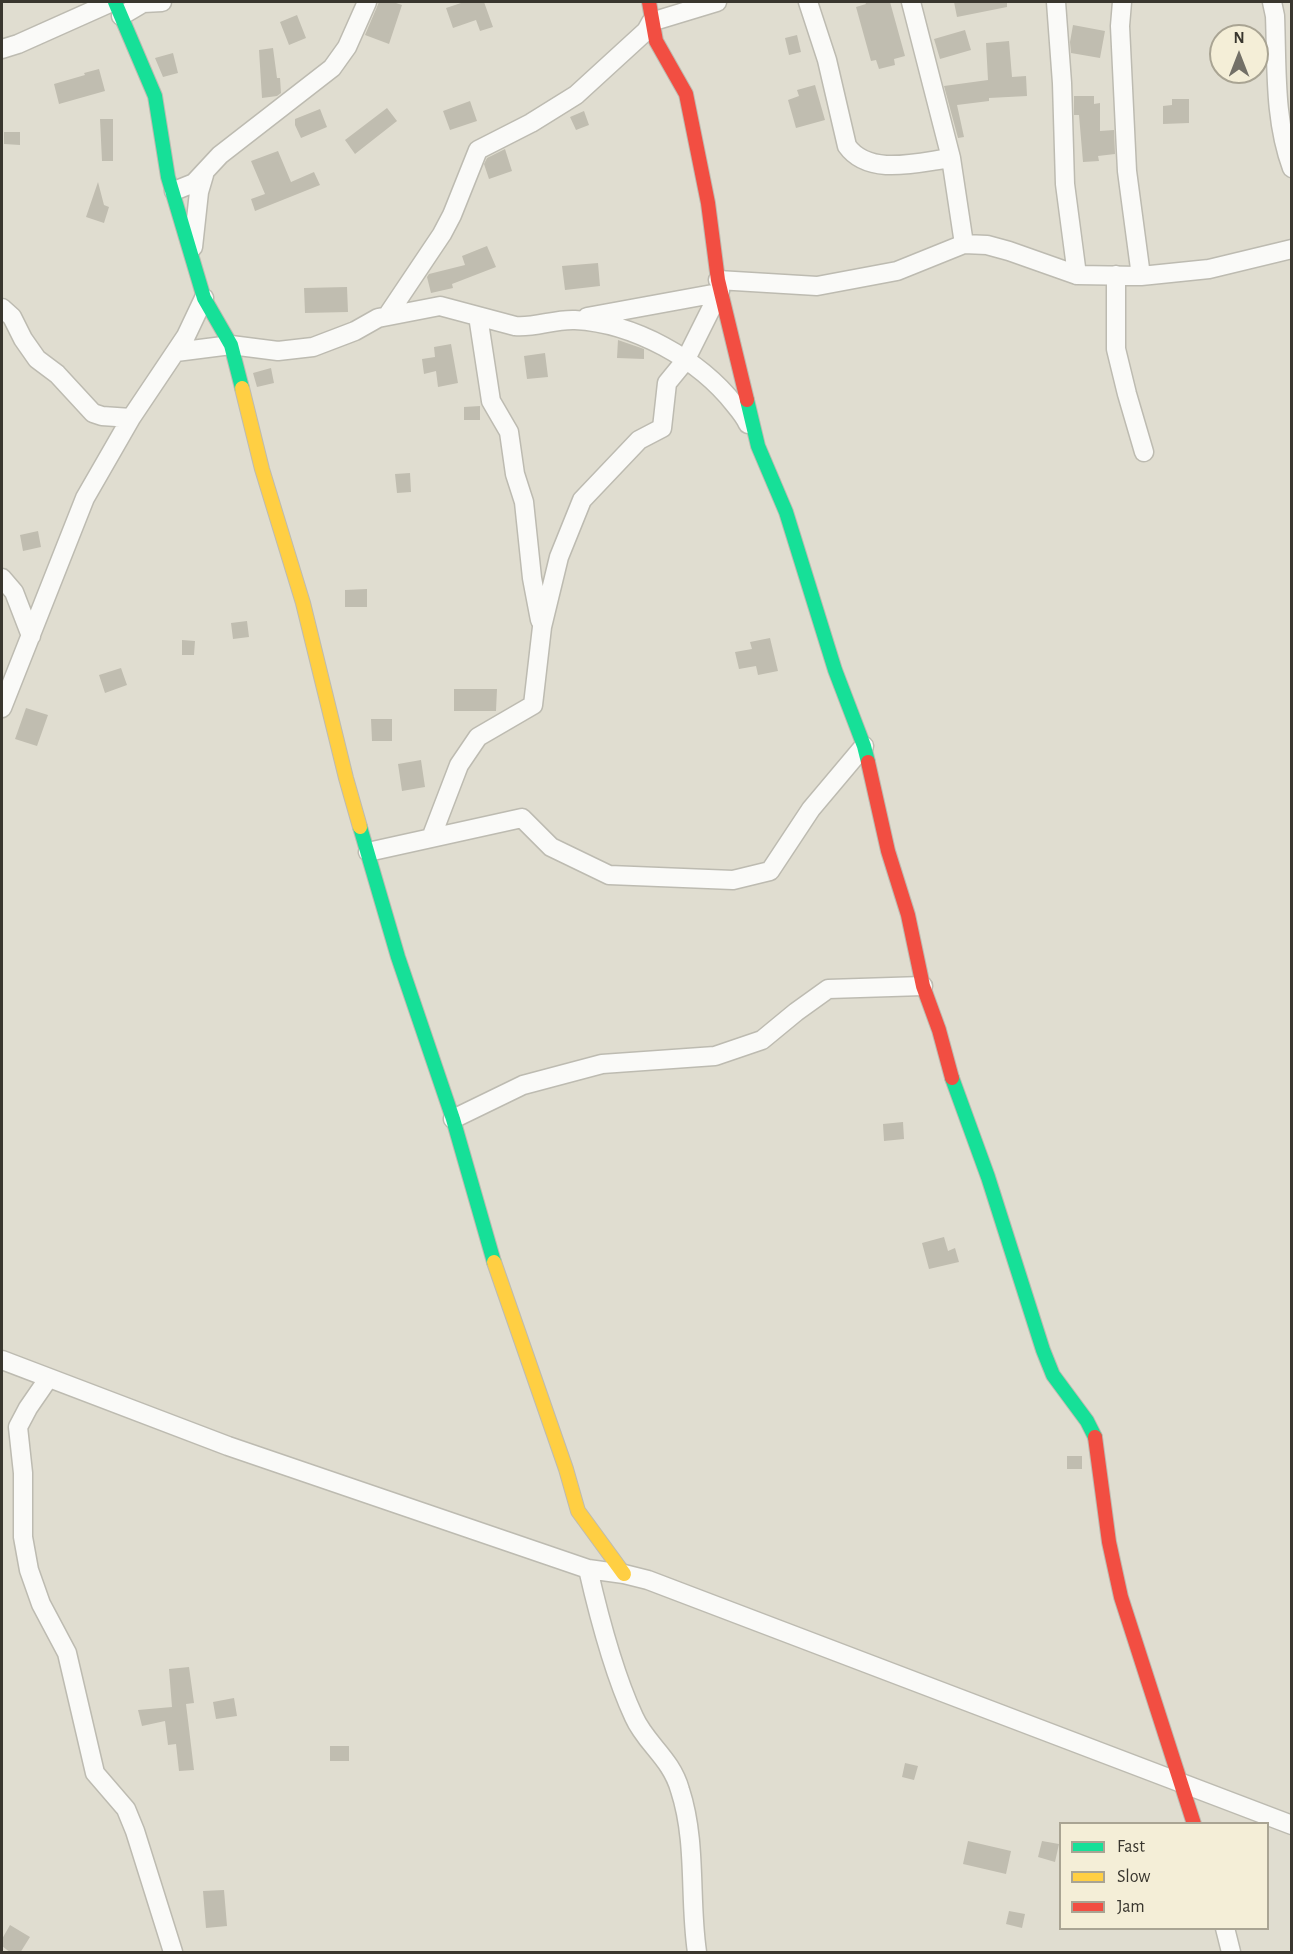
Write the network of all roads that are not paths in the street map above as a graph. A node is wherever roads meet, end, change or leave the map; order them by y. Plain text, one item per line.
1 (162, 2) edge
2 (367, 2) edge
3 (649, 2) edge
4 (717, 2) edge
5 (808, 2) edge
6 (911, 2) edge
7 (1056, 2) edge
8 (1122, 2) edge
9 (1272, 2) edge
10 (116, 6) edge
11 (651, 22) junction
12 (2, 49) edge
13 (951, 158) junction
14 (1292, 168) edge
15 (204, 175) junction
16 (174, 191) junction
17 (964, 244) junction
18 (1292, 249) edge
19 (192, 259) junction
20 (1077, 275) junction
21 (1116, 275) junction
22 (1141, 276) junction
23 (719, 288) junction
24 (204, 298) junction
25 (2, 308) edge
26 (387, 316) junction
27 (478, 316) junction
28 (573, 320) junction
29 (231, 345) junction
30 (176, 352) junction
31 (685, 361) junction
32 (131, 418) junction
33 (754, 429) junction
34 (1144, 452) dead end
35 (2, 578) edge
36 (542, 627) junction
37 (31, 636) junction
38 (2, 708) edge
39 (864, 746) junction
40 (431, 838) junction
41 (368, 852) junction
42 (923, 986) junction
43 (453, 1119) junction
44 (2, 1360) edge
45 (48, 1379) junction
46 (588, 1569) junction
47 (624, 1574) junction
48 (1183, 1783) junction
49 (1193, 1822) edge
50 (1292, 1825) edge
51 (1225, 1930) edge
52 (173, 1953) edge
53 (697, 1953) edge
54 (1230, 1953) edge

1 - 10 street
2 - 15 street
3 - 11 street
4 - 11 street
5 - 13 street
6 - 13 street
7 - 20 street
8 - 22 street
9 - 14 street
10 - 12 street
10 - 16 street
11 - 23 street
11 - 26 street
13 - 17 street
15 - 16 street
15 - 19 street
16 - 19 street
17 - 20 street
17 - 23 street
18 - 22 street
19 - 24 street
20 - 21 street
21 - 22 street
21 - 34 street
23 - 28 street
23 - 31 street
23 - 33 street
24 - 29 street
24 - 30 street
25 - 32 street
26 - 27 street
26 - 29 street
27 - 28 street
27 - 36 street
28 - 31 street
29 - 30 street
29 - 41 street
30 - 32 street
31 - 33 street
31 - 36 street
32 - 37 street
33 - 39 street
35 - 37 street
36 - 40 street
37 - 38 street
39 - 40 street
39 - 42 street
40 - 41 street
41 - 43 street
42 - 43 street
42 - 48 street
43 - 47 street
44 - 45 street
45 - 46 street
45 - 52 street
46 - 47 street
46 - 53 street
47 - 48 street
48 - 49 street
48 - 50 street
51 - 54 street

